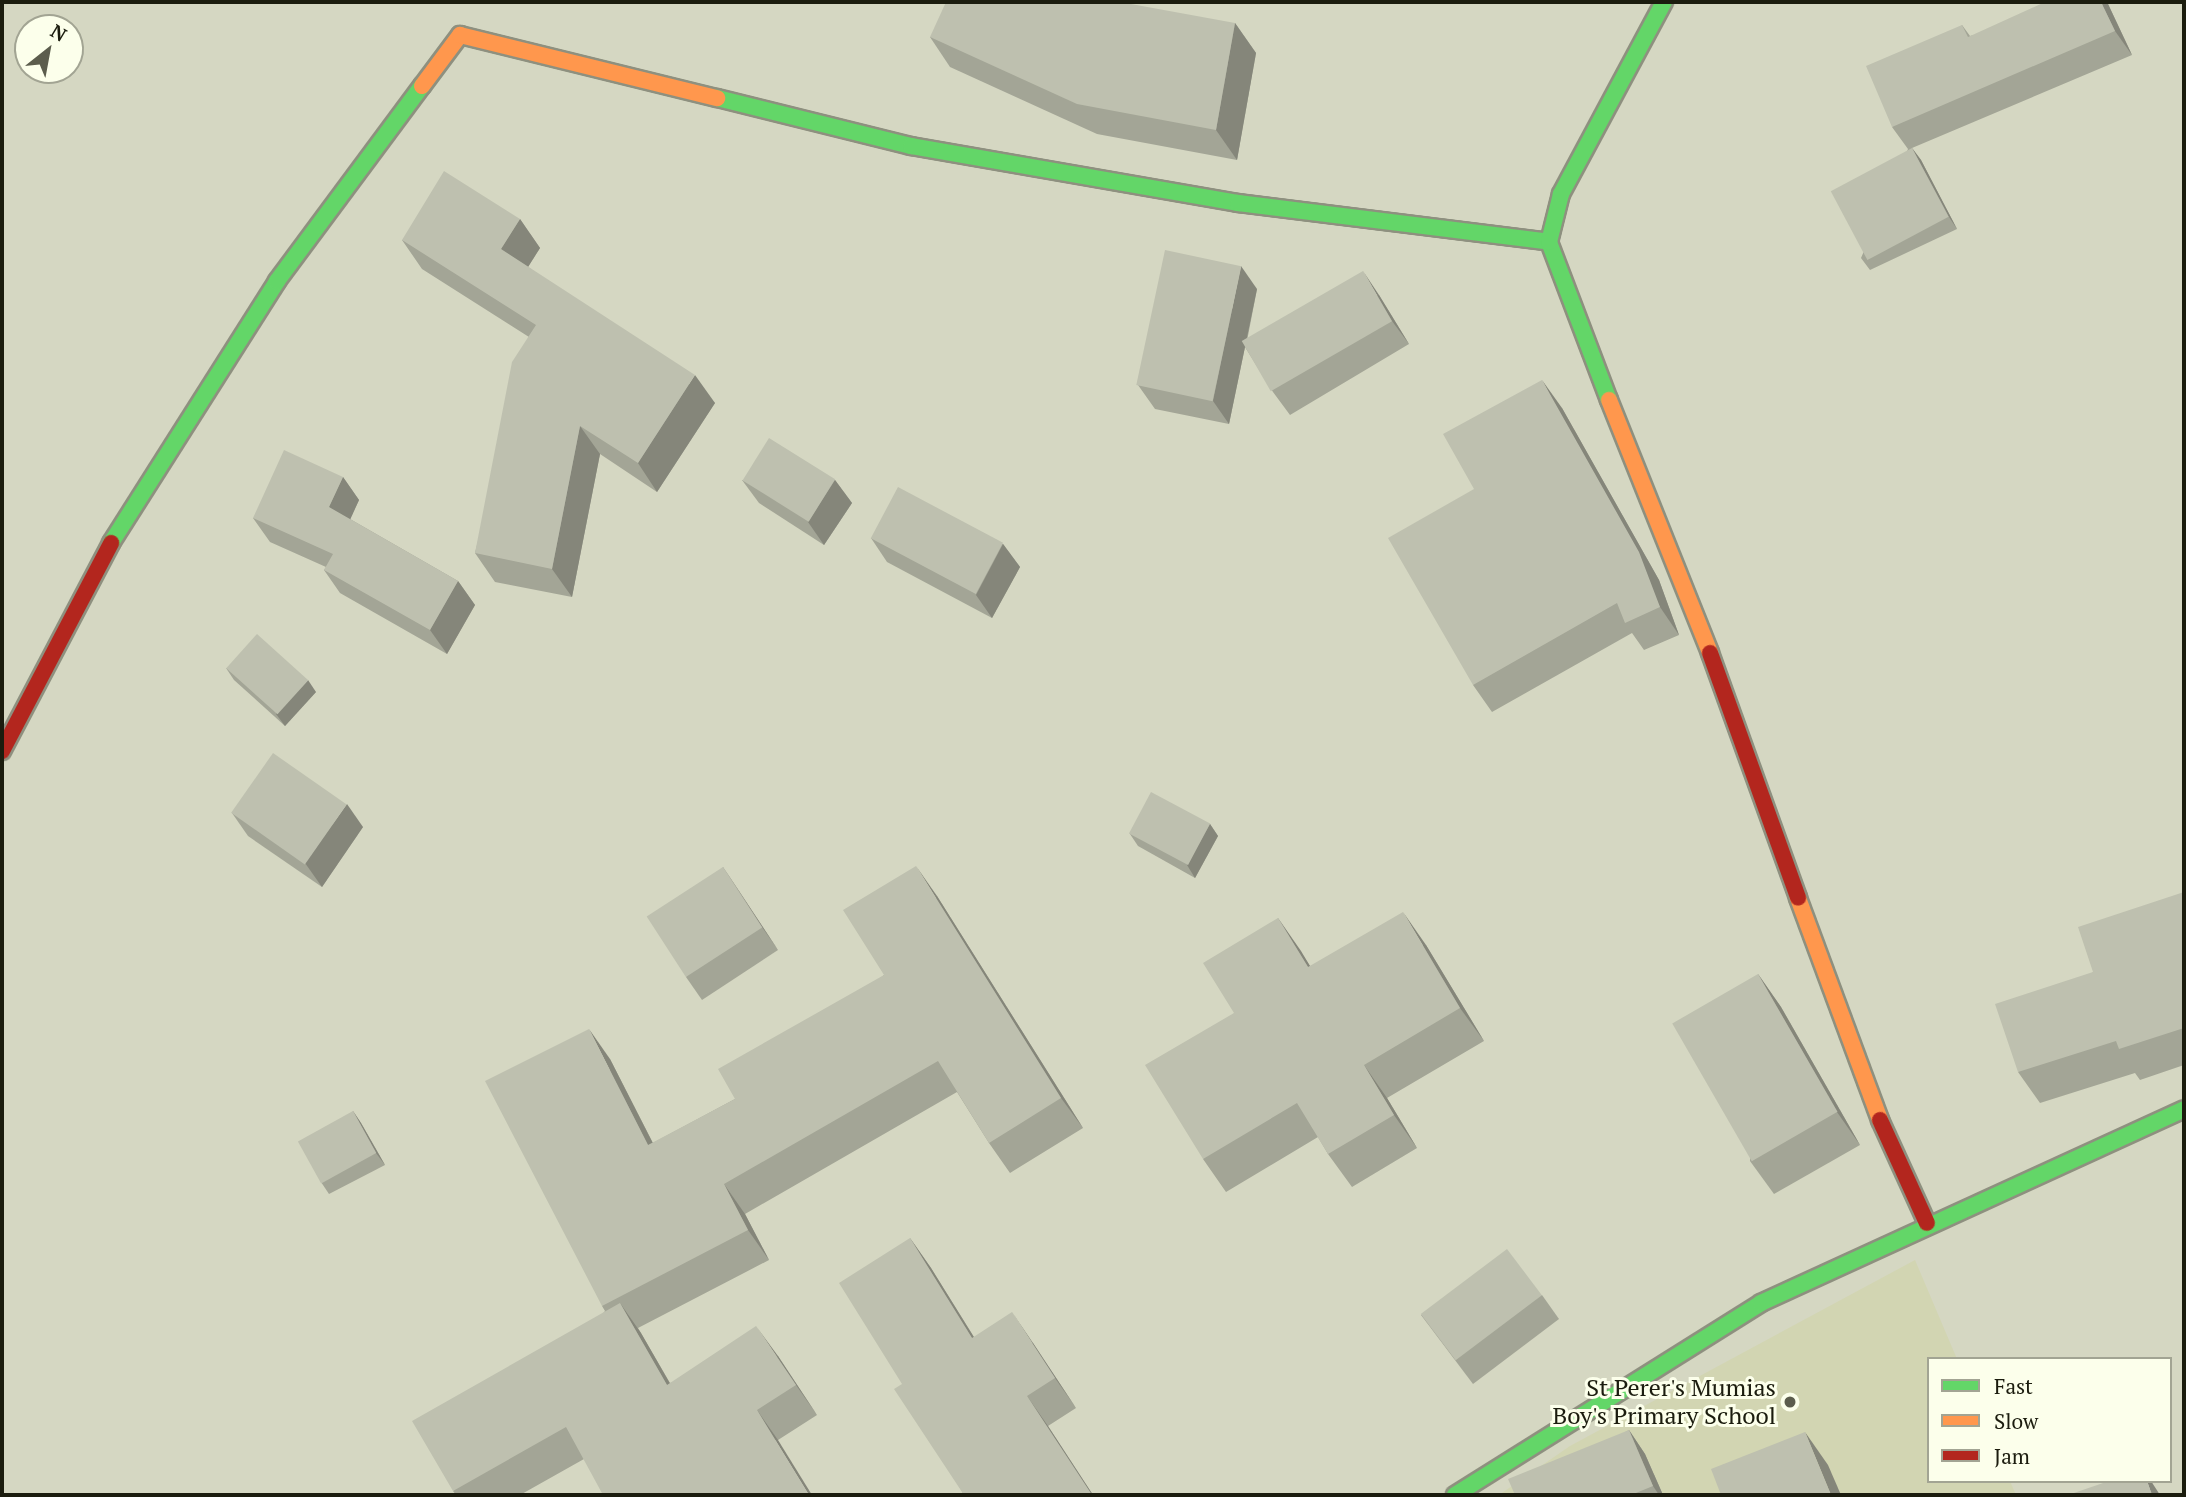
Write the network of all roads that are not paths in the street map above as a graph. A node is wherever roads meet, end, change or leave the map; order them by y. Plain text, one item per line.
1 (1664, 2) edge
2 (1549, 242) junction
3 (2, 751) edge
4 (2184, 1108) edge
5 (1927, 1223) junction
6 (1455, 1495) edge

1 - 2 street
2 - 3 street
2 - 5 street
4 - 5 street
5 - 6 street

